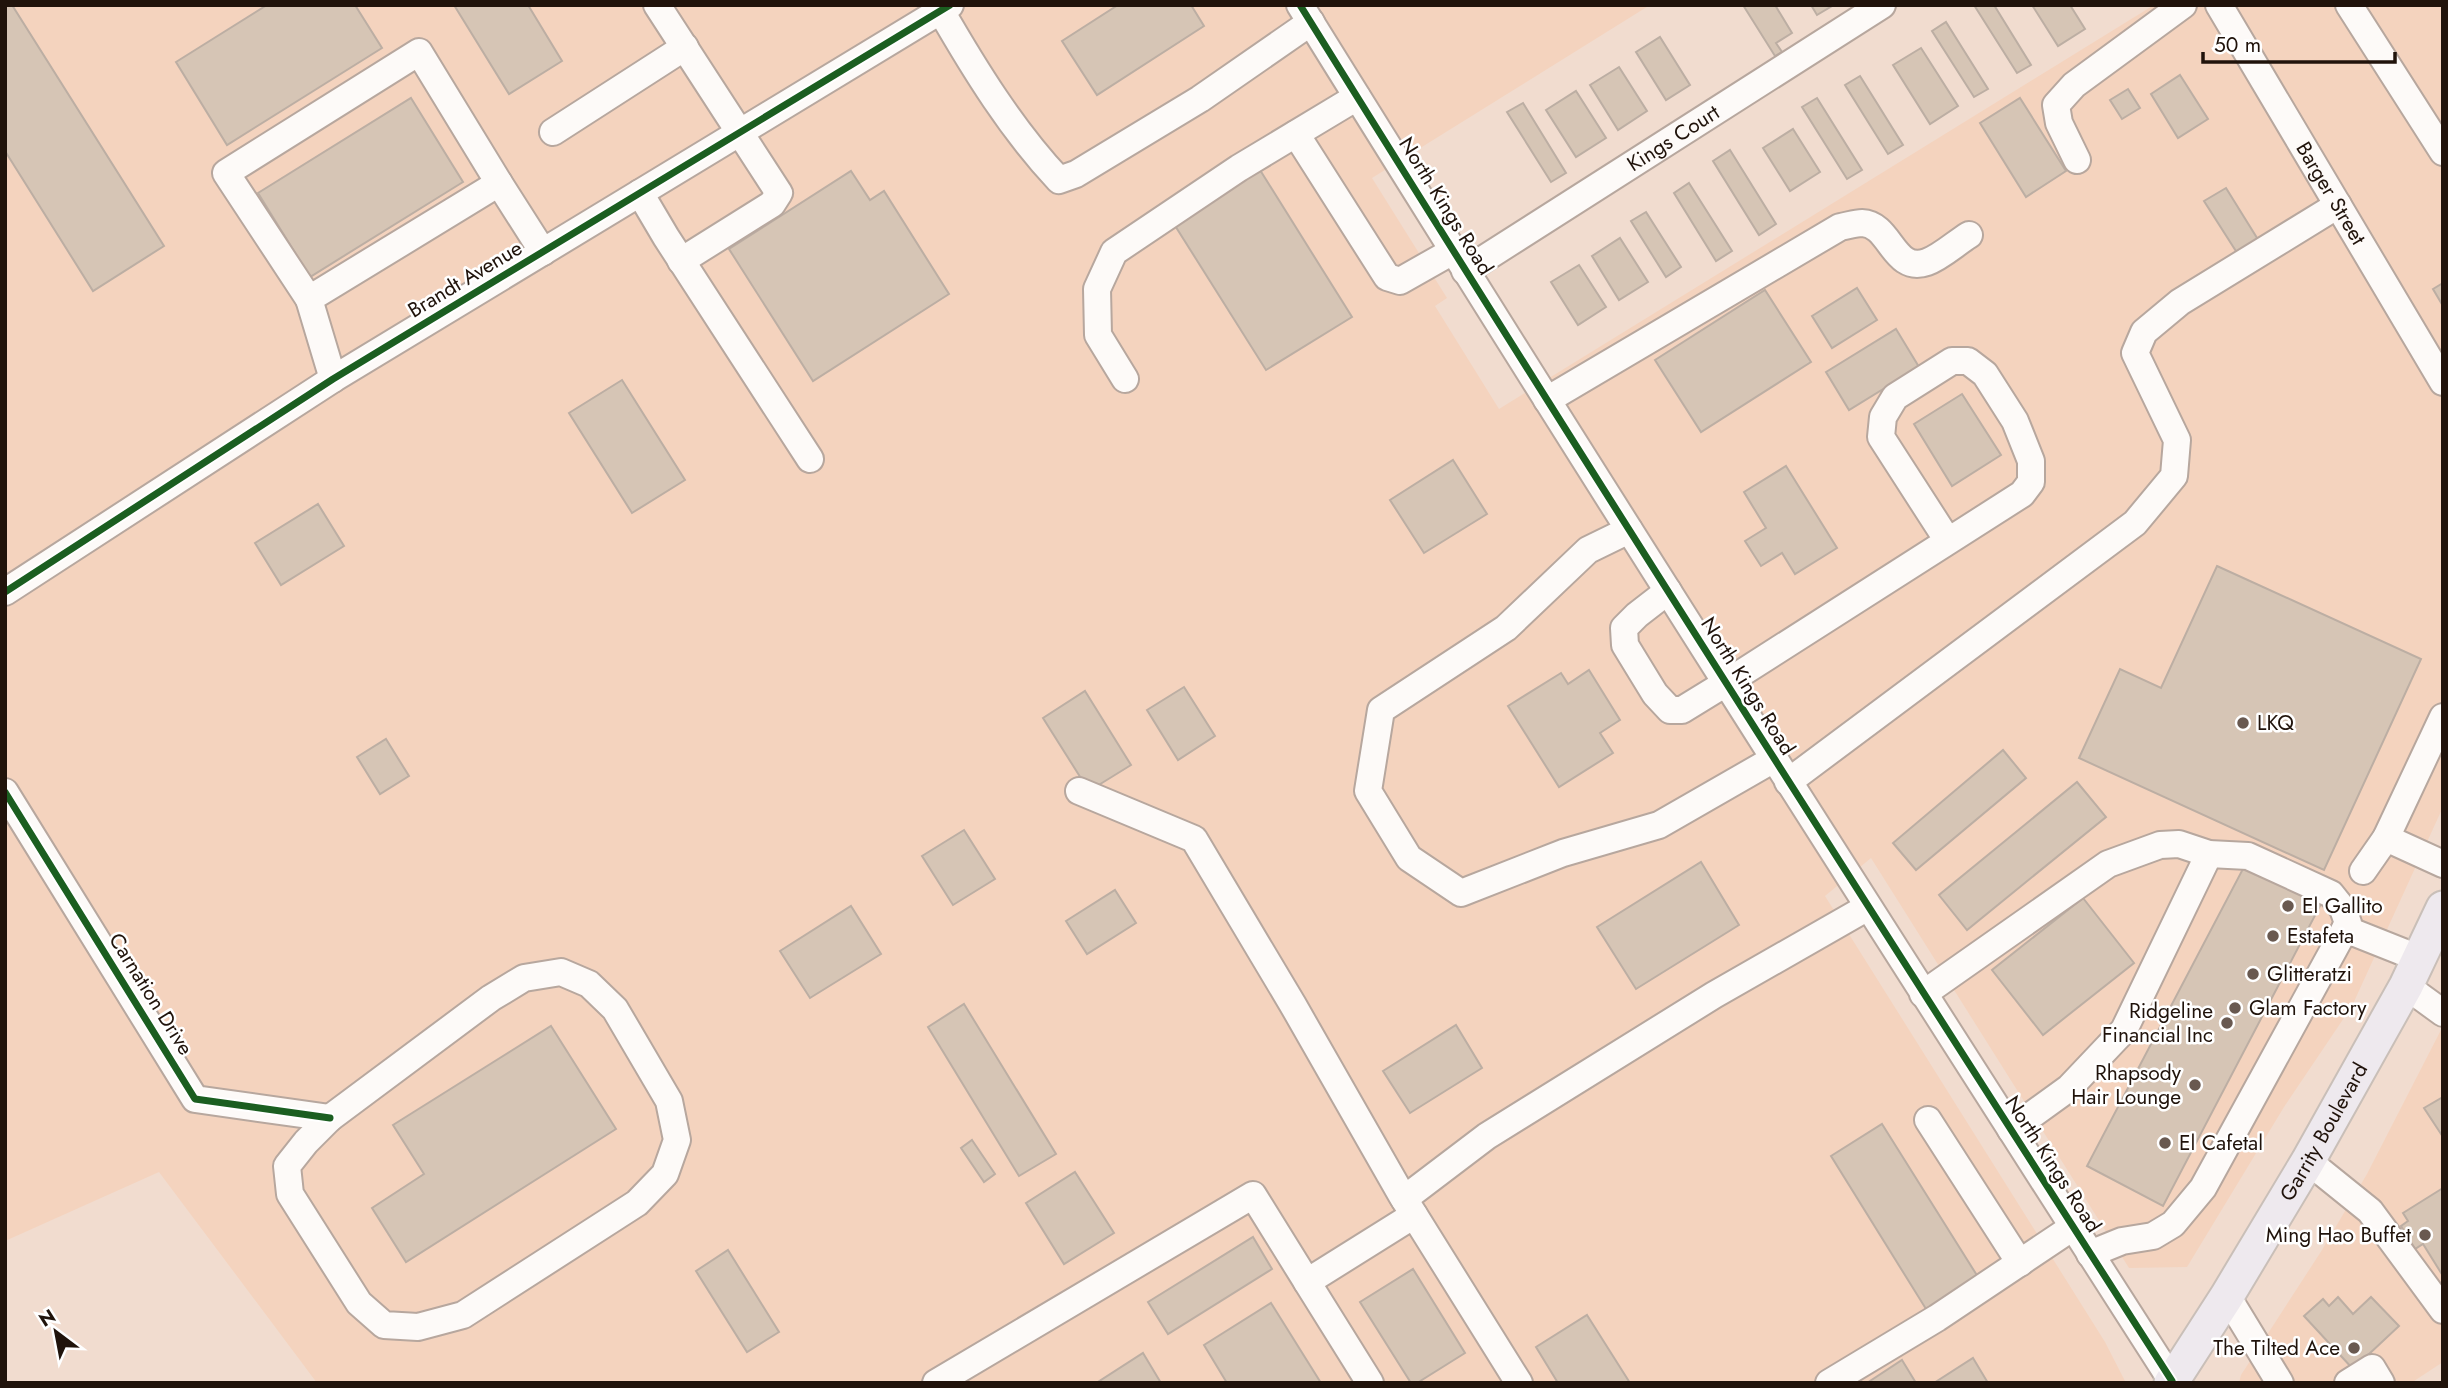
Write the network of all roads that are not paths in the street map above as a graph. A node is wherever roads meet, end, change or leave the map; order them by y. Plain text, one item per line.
1 (657, 5) edge
2 (1882, 5) edge
3 (2183, 5) edge
4 (2219, 5) edge
5 (2349, 5) edge
6 (945, 8) edge
7 (1306, 14) edge
8 (685, 47) junction
9 (1357, 97) junction
10 (553, 132) dead end
11 (741, 132) junction
12 (1296, 134) junction
13 (2443, 152) edge
14 (2077, 160) dead end
15 (499, 183) junction
16 (640, 193) junction
17 (2338, 205) junction
18 (1969, 235) dead end
19 (543, 252) junction
20 (681, 261) junction
21 (1459, 261) junction
22 (309, 299) junction
23 (333, 379) junction
24 (1125, 379) dead end
25 (2443, 382) edge
26 (1547, 400) junction
27 (810, 459) dead end
28 (1629, 530) junction
29 (1948, 541) junction
30 (5, 592) edge
31 (1668, 592) junction
32 (1726, 684) junction
33 (2443, 717) edge
34 (1774, 759) junction
35 (1788, 782) junction
36 (1079, 791) dead end
37 (5, 792) edge
38 (2386, 838) junction
39 (2208, 854) junction
40 (2443, 863) edge
41 (2363, 871) dead end
42 (1868, 907) junction
43 (2443, 908) edge
44 (2345, 929) junction
45 (2412, 972) junction
46 (1923, 994) junction
47 (2443, 1013) edge
48 (330, 1118) junction
49 (1928, 1121) dead end
50 (2011, 1130) junction
51 (2308, 1161) junction
52 (1409, 1207) junction
53 (2073, 1227) junction
54 (2090, 1254) junction
55 (2020, 1263) junction
56 (1307, 1282) junction
57 (2227, 1296) junction
58 (2443, 1310) edge
59 (2172, 1382) edge
60 (936, 1383) edge
61 (1370, 1383) edge
62 (1519, 1383) edge
63 (1829, 1383) edge
64 (2280, 1383) edge
65 (2348, 1383) edge
66 (2381, 1383) edge

1 - 8 street
2 - 21 street, Kings Court
3 - 14 street
4 - 17 street, Barger Street
5 - 13 street
6 - 7 street
6 - 11 street, Brandt Avenue
7 - 9 street, North Kings Road
8 - 10 street
8 - 11 street
9 - 12 street
9 - 21 street, North Kings Road
11 - 16 street, Brandt Avenue
11 - 20 street
12 - 21 street, Kings Court
12 - 24 street
15 - 19 street
15 - 22 street
15 - 22 street
16 - 19 street, Brandt Avenue
16 - 20 street
17 - 25 street, Barger Street
17 - 35 street
18 - 26 street
19 - 23 street, Brandt Avenue
20 - 27 street
21 - 26 street, North Kings Road
22 - 23 street
23 - 30 street, Brandt Avenue
26 - 28 street, North Kings Road
28 - 31 street, North Kings Road
28 - 34 street
29 - 29 street
29 - 32 street
31 - 32 street, North Kings Road
31 - 32 street
32 - 34 street, North Kings Road
33 - 38 street
34 - 35 street, North Kings Road
35 - 42 street, North Kings Road
36 - 52 street
37 - 48 street, Carnation Drive
38 - 40 street
38 - 41 street
39 - 44 street
39 - 46 street
39 - 50 street
42 - 46 street, North Kings Road
42 - 52 street
43 - 45 main road, Garrity Boulevard
44 - 45 street
44 - 54 street
45 - 47 street
45 - 51 main road, Garrity Boulevard
46 - 50 street, North Kings Road
48 - 48 street
49 - 55 street
50 - 53 street, North Kings Road
51 - 57 main road, Garrity Boulevard
51 - 58 street
52 - 56 street
52 - 62 street
53 - 54 street, North Kings Road
53 - 55 street
54 - 59 street, North Kings Road
55 - 63 street
56 - 60 street
56 - 61 street
57 - 59 main road, Garrity Boulevard
57 - 64 street
65 - 66 street

